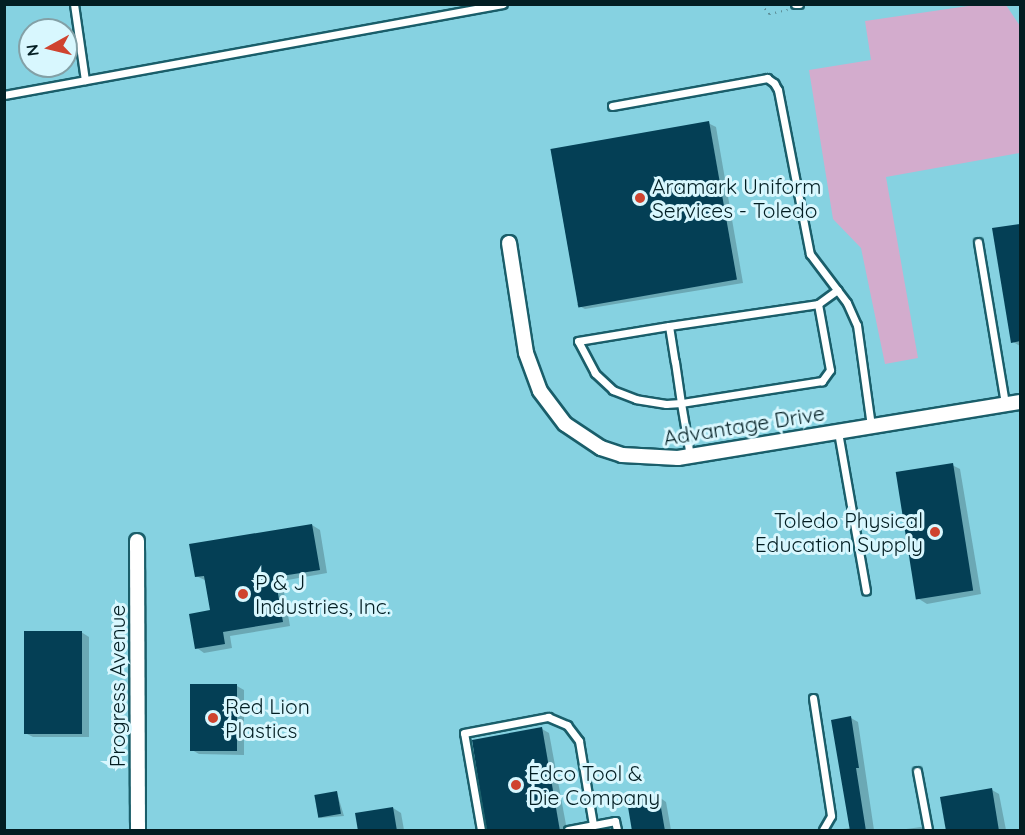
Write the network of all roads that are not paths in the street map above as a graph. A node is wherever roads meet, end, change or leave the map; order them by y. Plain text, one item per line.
1 (74, 4) edge
2 (502, 4) edge
3 (85, 80) junction
4 (4, 95) edge
5 (612, 106) dead end
6 (978, 242) dead end
7 (509, 243) dead end
8 (837, 290) junction
9 (818, 304) junction
10 (669, 326) junction
11 (1020, 402) edge
12 (681, 403) junction
13 (1005, 404) junction
14 (871, 426) junction
15 (838, 432) junction
16 (690, 456) junction
17 (137, 541) dead end
18 (866, 591) dead end
19 (813, 698) dead end
20 (917, 771) dead end
21 (593, 825) junction
22 (138, 831) edge
23 (480, 831) edge
24 (568, 831) edge
25 (617, 831) edge
26 (823, 831) edge
27 (928, 831) edge

1 - 3 lane
2 - 3 lane
3 - 4 lane
5 - 8 lane
6 - 13 lane
7 - 16 street, Advantage Drive
8 - 9 lane
8 - 14 lane
9 - 10 lane
9 - 12 lane
10 - 12 lane
10 - 12 lane
11 - 13 street, Advantage Drive
12 - 16 lane
13 - 14 street, Advantage Drive
14 - 15 street, Advantage Drive
15 - 16 street, Advantage Drive
15 - 18 lane
17 - 22 street, Progress Avenue
19 - 26 lane
20 - 27 lane
21 - 23 lane
21 - 24 lane
21 - 25 lane

